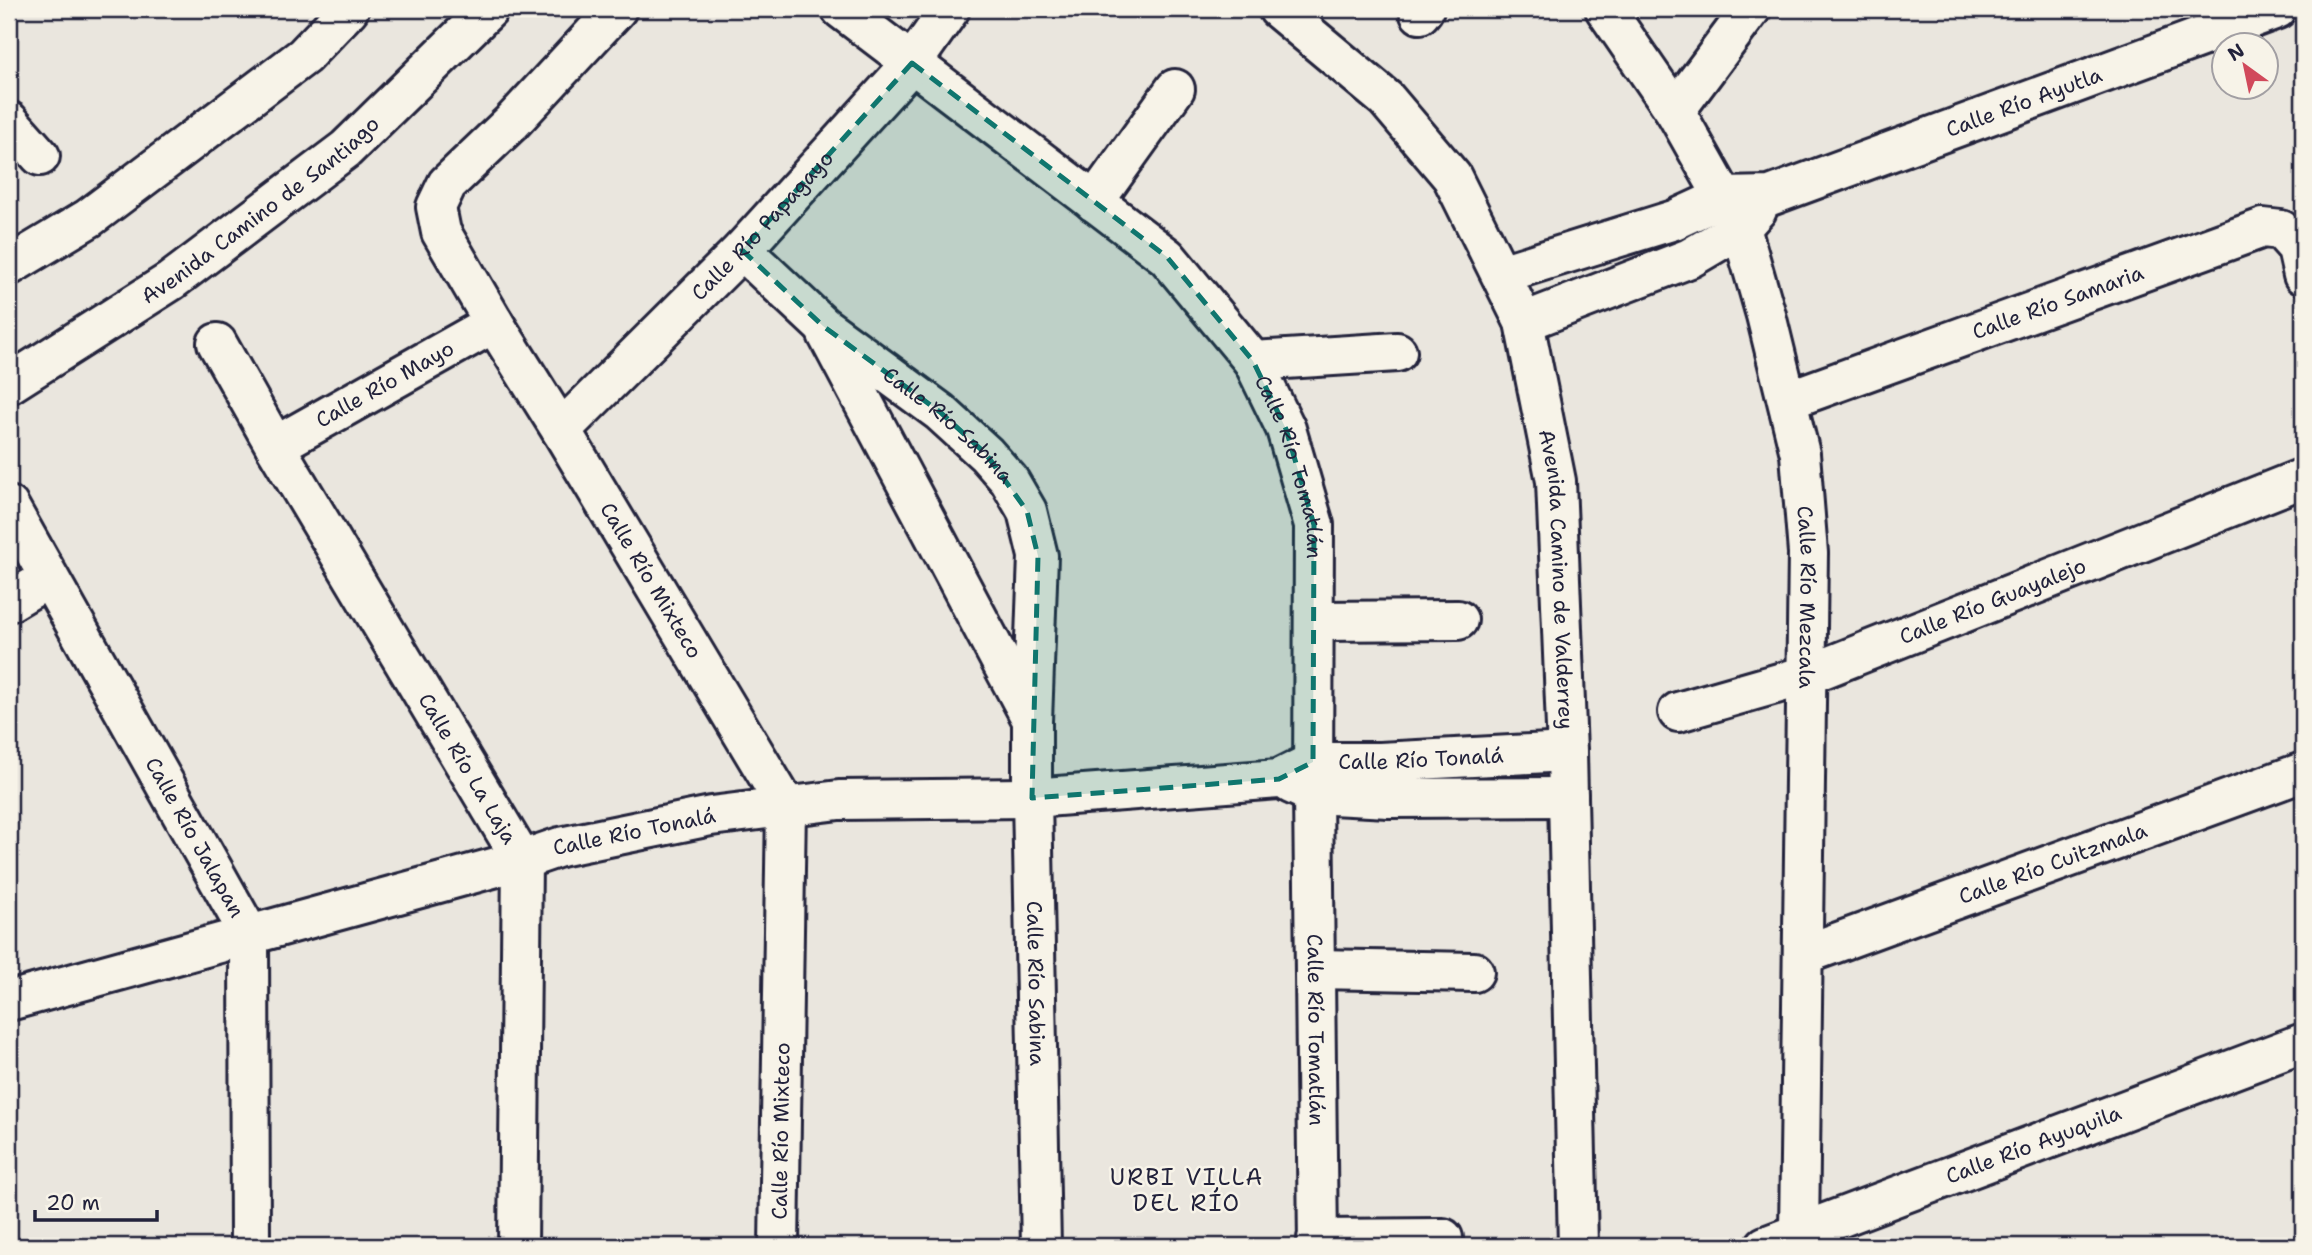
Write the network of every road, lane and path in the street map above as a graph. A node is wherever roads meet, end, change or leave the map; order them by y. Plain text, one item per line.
1 (349, 9) edge
2 (489, 9) edge
3 (617, 9) edge
4 (841, 9) edge
5 (950, 9) edge
6 (1278, 9) edge
7 (1605, 9) edge
8 (1751, 9) edge
9 (2277, 9) edge
10 (912, 63) junction
11 (1175, 89) dead end
12 (1675, 111) junction
13 (9, 121) edge
14 (40, 156) dead end
15 (1094, 202) junction
16 (1732, 213) junction
17 (742, 250) junction
18 (9, 266) edge
19 (1501, 274) junction
20 (2303, 275) edge
21 (1524, 321) junction
22 (495, 323) junction
23 (823, 326) junction
24 (217, 343) dead end
25 (1397, 352) dead end
26 (1253, 361) junction
27 (9, 384) edge
28 (1788, 400) junction
29 (561, 430) junction
30 (275, 446) junction
31 (2303, 478) edge
32 (9, 506) edge
33 (49, 578) junction
34 (9, 602) edge
35 (1458, 620) dead end
36 (1315, 621) junction
37 (1807, 675) junction
38 (1678, 712) dead end
39 (1032, 721) junction
40 (1567, 752) junction
41 (2303, 772) edge
42 (1313, 778) junction
43 (1568, 797) junction
44 (1032, 798) junction
45 (786, 806) junction
46 (522, 860) junction
47 (249, 934) junction
48 (1803, 956) junction
49 (1314, 969) junction
50 (1474, 972) dead end
51 (9, 1001) edge
52 (2303, 1043) edge
53 (1443, 1237) dead end
54 (1782, 1240) edge
55 (1317, 1243) edge
56 (250, 1246) edge
57 (518, 1246) edge
58 (779, 1246) edge
59 (1041, 1246) edge
60 (1578, 1246) edge

1 - 18 street
2 - 27 street, Avenida Camino de Santiago
3 - 22 street, Calle Río Mixteco
4 - 10 street, Calle Río Tomatlán
5 - 10 street, Calle Río Papagayo
6 - 19 street, Avenida Camino de Valderrey
7 - 12 street, Calle Río Mezcala
8 - 12 street
9 - 16 street, Calle Río Ayutla
10 - 15 street, Calle Río Tomatlán
10 - 17 street, Calle Río Papagayo
11 - 15 street
12 - 16 street, Calle Río Mezcala
13 - 14 street
15 - 26 street, Calle Río Tomatlán
16 - 19 street, Calle Río Ayutla
16 - 21 street, Calle Río Ayutla
16 - 28 street, Calle Río Mezcala
17 - 23 street, Calle Río Sabina
17 - 29 street, Calle Río Papagayo
19 - 21 street, Avenida Camino de Valderrey
20 - 28 street, Calle Río Samaria
21 - 40 street, Avenida Camino de Valderrey
22 - 29 street, Calle Río Mixteco
22 - 30 street, Calle Río Mayo
23 - 39 street, Calle Río Sabina
23 - 39 street, Calle Río Sabina
24 - 30 street, Calle Río La Laja
25 - 26 street
26 - 36 street, Calle Río Tomatlán
28 - 37 street, Calle Río Mezcala
29 - 45 street, Calle Río Mixteco
30 - 46 street, Calle Río La Laja
31 - 37 street, Calle Río Guayalejo
32 - 33 street, Calle Río Jalapan
33 - 34 street
33 - 47 street, Calle Río Jalapan
35 - 36 street
36 - 42 street, Calle Río Tomatlán
37 - 38 street, Calle Río Guayalejo
37 - 48 street, Calle Río Mezcala
39 - 44 street, Calle Río Sabina
40 - 42 street, Calle Río Tonalá
40 - 43 street, Avenida Camino de Valderrey
41 - 48 street, Calle Río Cuitzmala
42 - 43 street, Calle Río Tonalá
42 - 44 street, Calle Río Tonalá
42 - 49 street, Calle Río Tomatlán
43 - 60 street, Avenida Camino de Valderrey
44 - 45 street, Calle Río Tonalá
44 - 59 street, Calle Río Sabina
45 - 46 street, Calle Río Tonalá
45 - 58 street, Calle Río Mixteco
46 - 47 street, Calle Río Tonalá
46 - 57 street, Calle Río La Laja
47 - 51 street, Calle Río Tonalá
47 - 56 street, Calle Río Jalapan
48 - 54 street, Calle Río Mezcala
49 - 50 street
49 - 55 street, Calle Río Tomatlán
52 - 54 street, Calle Río Ayuquila
53 - 55 street

